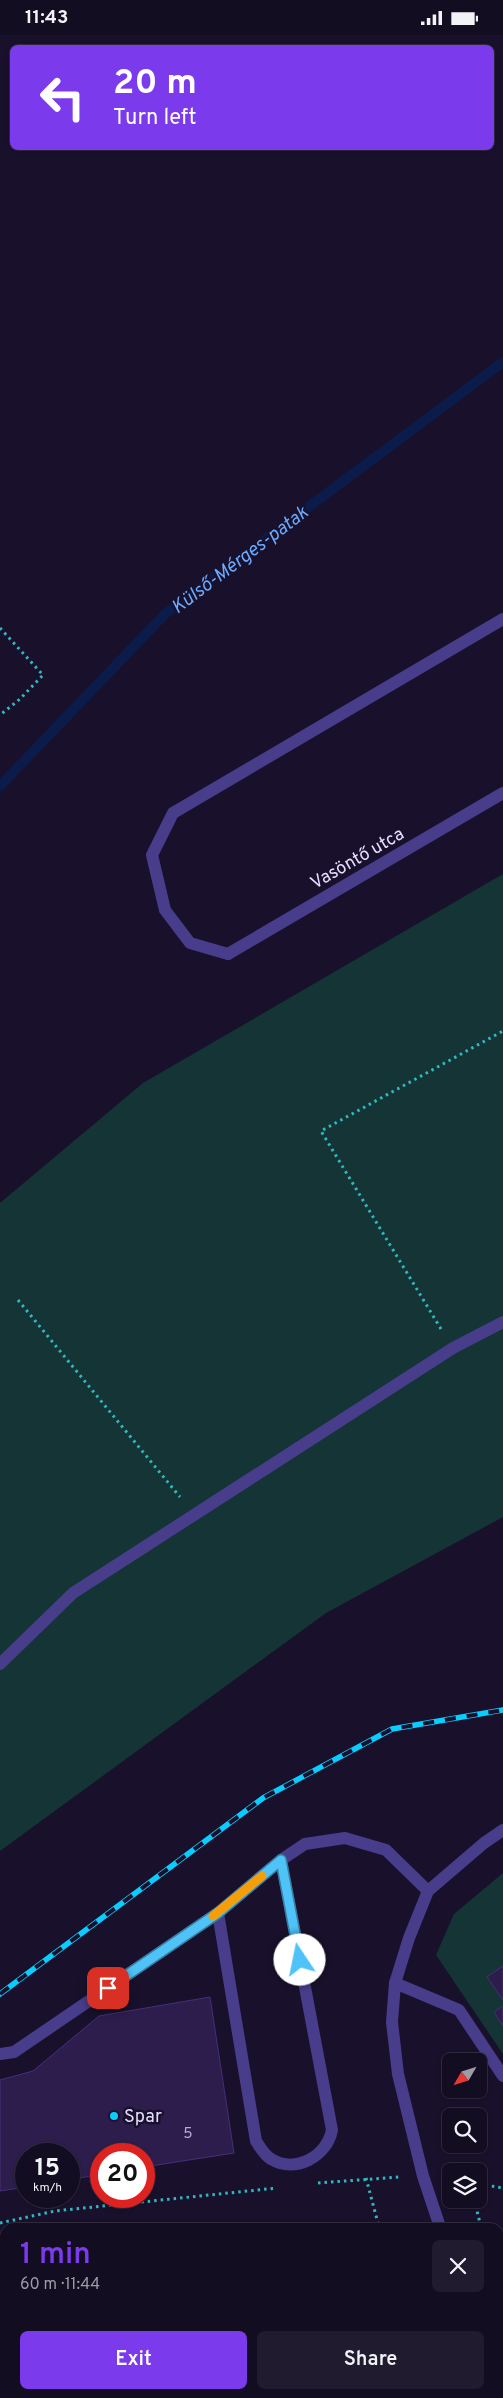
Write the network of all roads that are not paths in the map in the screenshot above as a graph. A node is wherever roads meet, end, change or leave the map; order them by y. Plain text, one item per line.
1 (503, 619) edge
2 (503, 793) edge
3 (503, 1322) edge
4 (0, 1664) edge
5 (503, 1830) edge
6 (281, 1860) junction
7 (428, 1891) junction
8 (218, 1913) junction
9 (395, 1983) junction
10 (0, 2054) edge
11 (503, 2076) edge
12 (439, 2223) edge

1 - 2 street, Vasöntő utca
3 - 4 street
5 - 7 street
6 - 7 street
6 - 8 street
6 - 8 street
7 - 9 street
8 - 10 street
9 - 11 street
9 - 12 street

